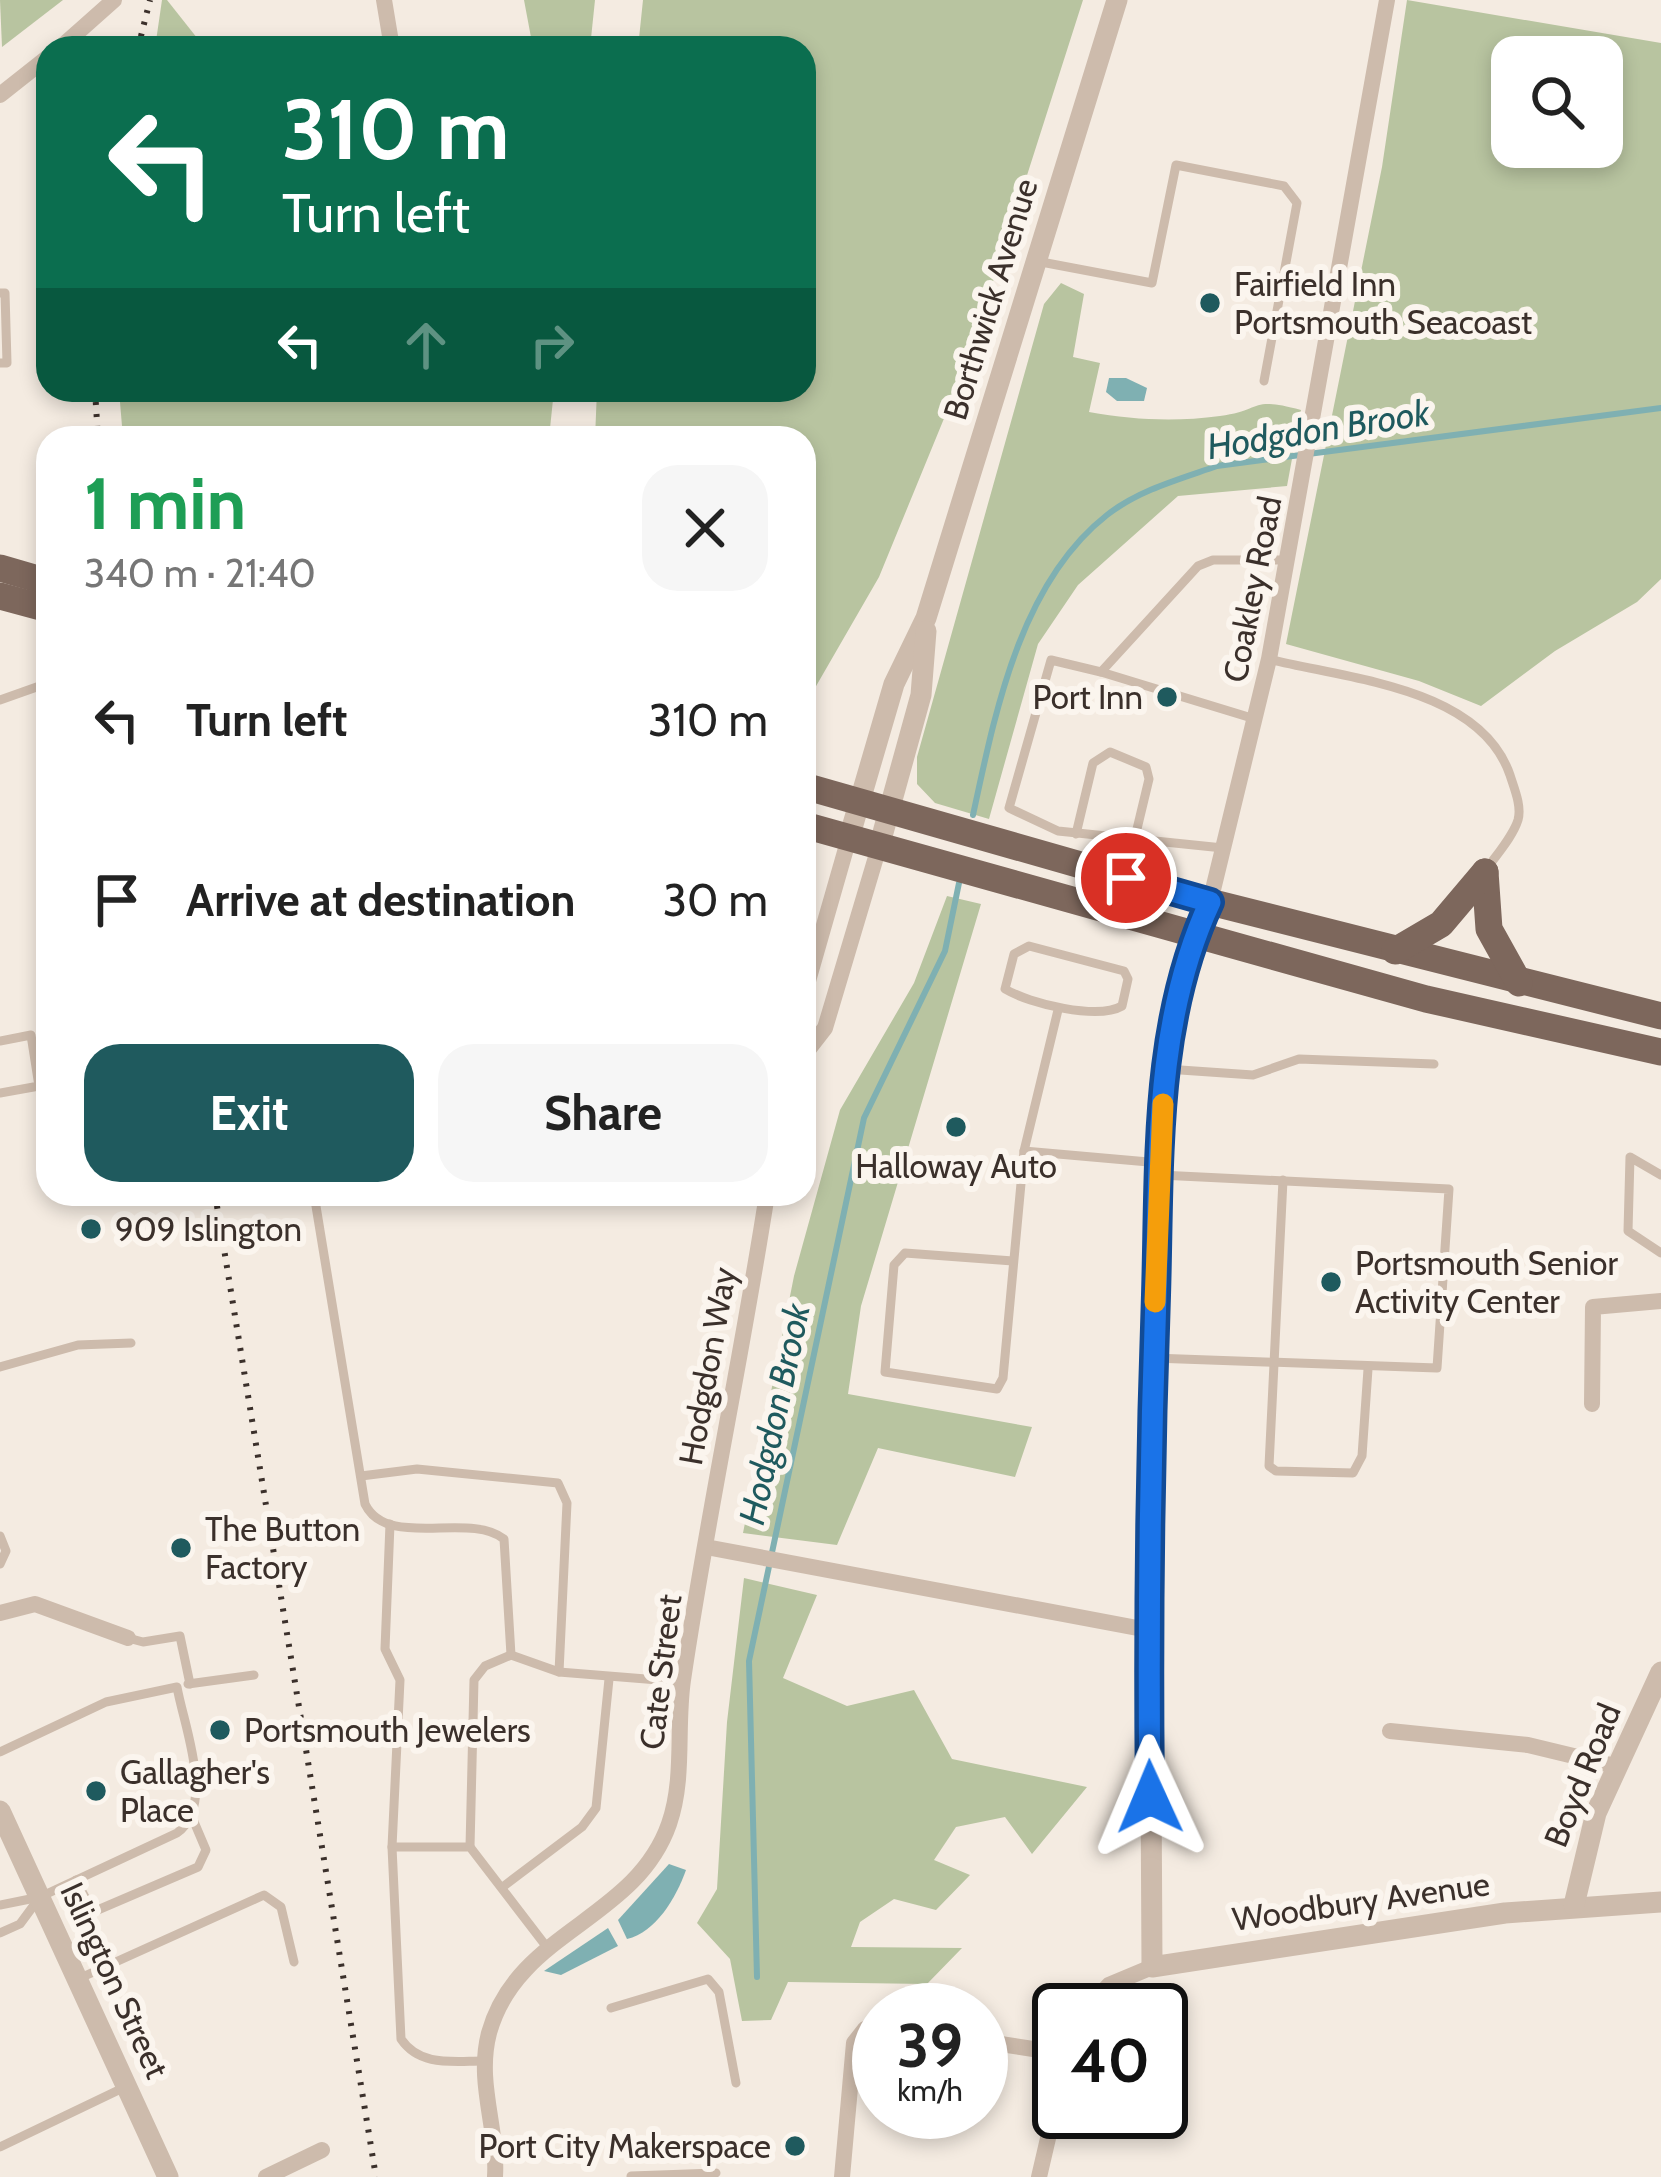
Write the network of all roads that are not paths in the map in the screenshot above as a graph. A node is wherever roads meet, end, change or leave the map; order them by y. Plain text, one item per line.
1 (114, 0) edge
2 (384, 0) edge
3 (1117, 0) edge
4 (1388, 0) edge
5 (74, 36) edge
6 (390, 36) edge
7 (36, 67) edge
8 (0, 95) edge
9 (1036, 261) junction
10 (0, 293) edge
11 (0, 363) edge
12 (1264, 381) dead end
13 (1288, 560) junction
14 (0, 568) edge
15 (36, 578) edge
16 (0, 596) edge
17 (36, 606) edge
18 (926, 618) junction
19 (1269, 659) junction
20 (1101, 672) junction
21 (36, 687) edge
22 (0, 700) edge
23 (1257, 720) junction
24 (816, 789) edge
25 (857, 801) junction
26 (889, 810) junction
27 (816, 828) edge
28 (1076, 834) junction
29 (849, 838) junction
30 (1135, 840) junction
31 (879, 847) junction
32 (1226, 849) junction
33 (1485, 872) junction
34 (1126, 878) junction
35 (1210, 902) junction
36 (1117, 913) junction
37 (1195, 935) junction
38 (1395, 951) junction
39 (816, 953) edge
40 (1519, 983) junction
41 (1058, 1010) junction
42 (1661, 1016) edge
43 (1591, 1036) junction
44 (816, 1040) edge
45 (0, 1041) edge
46 (1661, 1052) edge
47 (36, 1063) edge
48 (1434, 1064) dead end
49 (1166, 1069) junction
50 (1661, 1071) edge
51 (36, 1087) edge
52 (0, 1093) edge
53 (1024, 1151) junction
54 (1160, 1169) junction
55 (1661, 1175) edge
56 (1283, 1180) junction
57 (316, 1206) edge
58 (764, 1206) edge
59 (1661, 1252) edge
60 (1013, 1262) junction
61 (1661, 1301) edge
62 (131, 1343) dead end
63 (1154, 1358) junction
64 (1274, 1363) junction
65 (0, 1367) edge
66 (1368, 1369) junction
67 (1592, 1404) dead end
68 (361, 1476) junction
69 (390, 1524) junction
70 (0, 1536) edge
71 (706, 1547) junction
72 (0, 1564) edge
73 (0, 1613) edge
74 (1148, 1630) junction
75 (128, 1638) joint
76 (511, 1654) junction
77 (559, 1672) junction
78 (1661, 1672) edge
79 (254, 1675) dead end
80 (609, 1679) junction
81 (683, 1682) junction
82 (190, 1684) junction
83 (177, 1687) junction
84 (1390, 1731) dead end
85 (0, 1752) edge
86 (1615, 1766) junction
87 (0, 1811) edge
88 (192, 1817) junction
89 (392, 1847) junction
90 (470, 1847) junction
91 (76, 1880) junction
92 (503, 1886) junction
93 (40, 1897) junction
94 (1661, 1902) edge
95 (0, 1905) edge
96 (1574, 1905) junction
97 (0, 1933) edge
98 (546, 1946) junction
99 (293, 1962) dead end
100 (1152, 1966) junction
101 (78, 1979) junction
102 (1113, 1983) edge
103 (611, 2008) dead end
104 (483, 2061) junction
105 (852, 2065) edge
106 (736, 2083) dead end
107 (127, 2086) junction
108 (1048, 2139) edge
109 (0, 2146) edge
110 (322, 2150) dead end
111 (716, 2173) dead end
112 (631, 2176) edge
113 (168, 2177) edge
114 (266, 2177) edge
115 (495, 2177) edge
116 (842, 2177) edge
117 (1039, 2177) edge

1 - 5 street
2 - 6 street
3 - 9 street, Borthwick Avenue
4 - 13 street, Coakley Road
7 - 8 street
9 - 12 lane
9 - 18 street, Borthwick Avenue
10 - 11 lane
13 - 19 street, Coakley Road
13 - 20 lane
14 - 15 main road
16 - 17 main road
18 - 25 street, Borthwick Avenue
18 - 26 street, Borthwick Avenue
19 - 23 street, Coakley Road
19 - 33 lane
20 - 23 lane
20 - 28 lane
21 - 22 lane
23 - 32 street, Coakley Road
24 - 25 main road
25 - 26 main road
25 - 29 street, Borthwick Avenue
26 - 31 street, Borthwick Avenue
26 - 34 main road
27 - 29 main road
28 - 30 lane
28 - 30 lane
29 - 31 main road
29 - 39 street
30 - 32 lane
30 - 34 lane
31 - 36 main road
31 - 44 street
32 - 35 street, Coakley Road
33 - 38 main road
33 - 40 main road
34 - 35 main road
34 - 36 lane
35 - 37 street
35 - 38 main road
36 - 37 main road
37 - 43 main road
37 - 49 street
38 - 40 main road
40 - 42 main road
41 - 41 lane
41 - 53 lane
43 - 46 main road
43 - 50 main road
45 - 47 lane
48 - 49 lane
49 - 54 street
51 - 52 lane
53 - 54 lane
53 - 60 lane
54 - 56 lane
54 - 63 street
55 - 59 lane
56 - 64 lane
56 - 66 lane
57 - 68 lane
58 - 71 street, Hodgdon Way
60 - 60 lane
61 - 67 street
62 - 65 lane
63 - 64 lane
63 - 74 street
64 - 66 lane
64 - 66 lane
68 - 69 lane
68 - 77 lane
69 - 76 lane
69 - 89 lane
70 - 72 lane
71 - 74 street
71 - 81 street, Cate Street
73 - 75 street
74 - 100 street
75 - 82 lane
76 - 77 lane
76 - 90 lane
77 - 80 lane
78 - 86 street, Boyd Road
79 - 82 lane
80 - 81 lane
80 - 92 lane
81 - 98 street, Cate Street
82 - 83 lane
83 - 85 lane
83 - 88 lane
84 - 86 street
86 - 96 street, Boyd Road
87 - 93 street, Islington Street
88 - 91 lane
88 - 91 lane
89 - 90 lane
89 - 104 lane
90 - 92 lane
91 - 93 lane
92 - 98 lane
93 - 95 lane
93 - 97 lane
93 - 101 street, Islington Street
94 - 96 street, Woodbury Avenue
96 - 100 street, Woodbury Avenue
98 - 104 street, Cate Street
99 - 101 lane
100 - 102 street, Woodbury Avenue
101 - 107 street, Islington Street
103 - 106 lane
104 - 115 street, Cate Street
105 - 116 street
107 - 109 lane
107 - 113 street, Islington Street
108 - 117 street
110 - 114 street
111 - 112 lane

